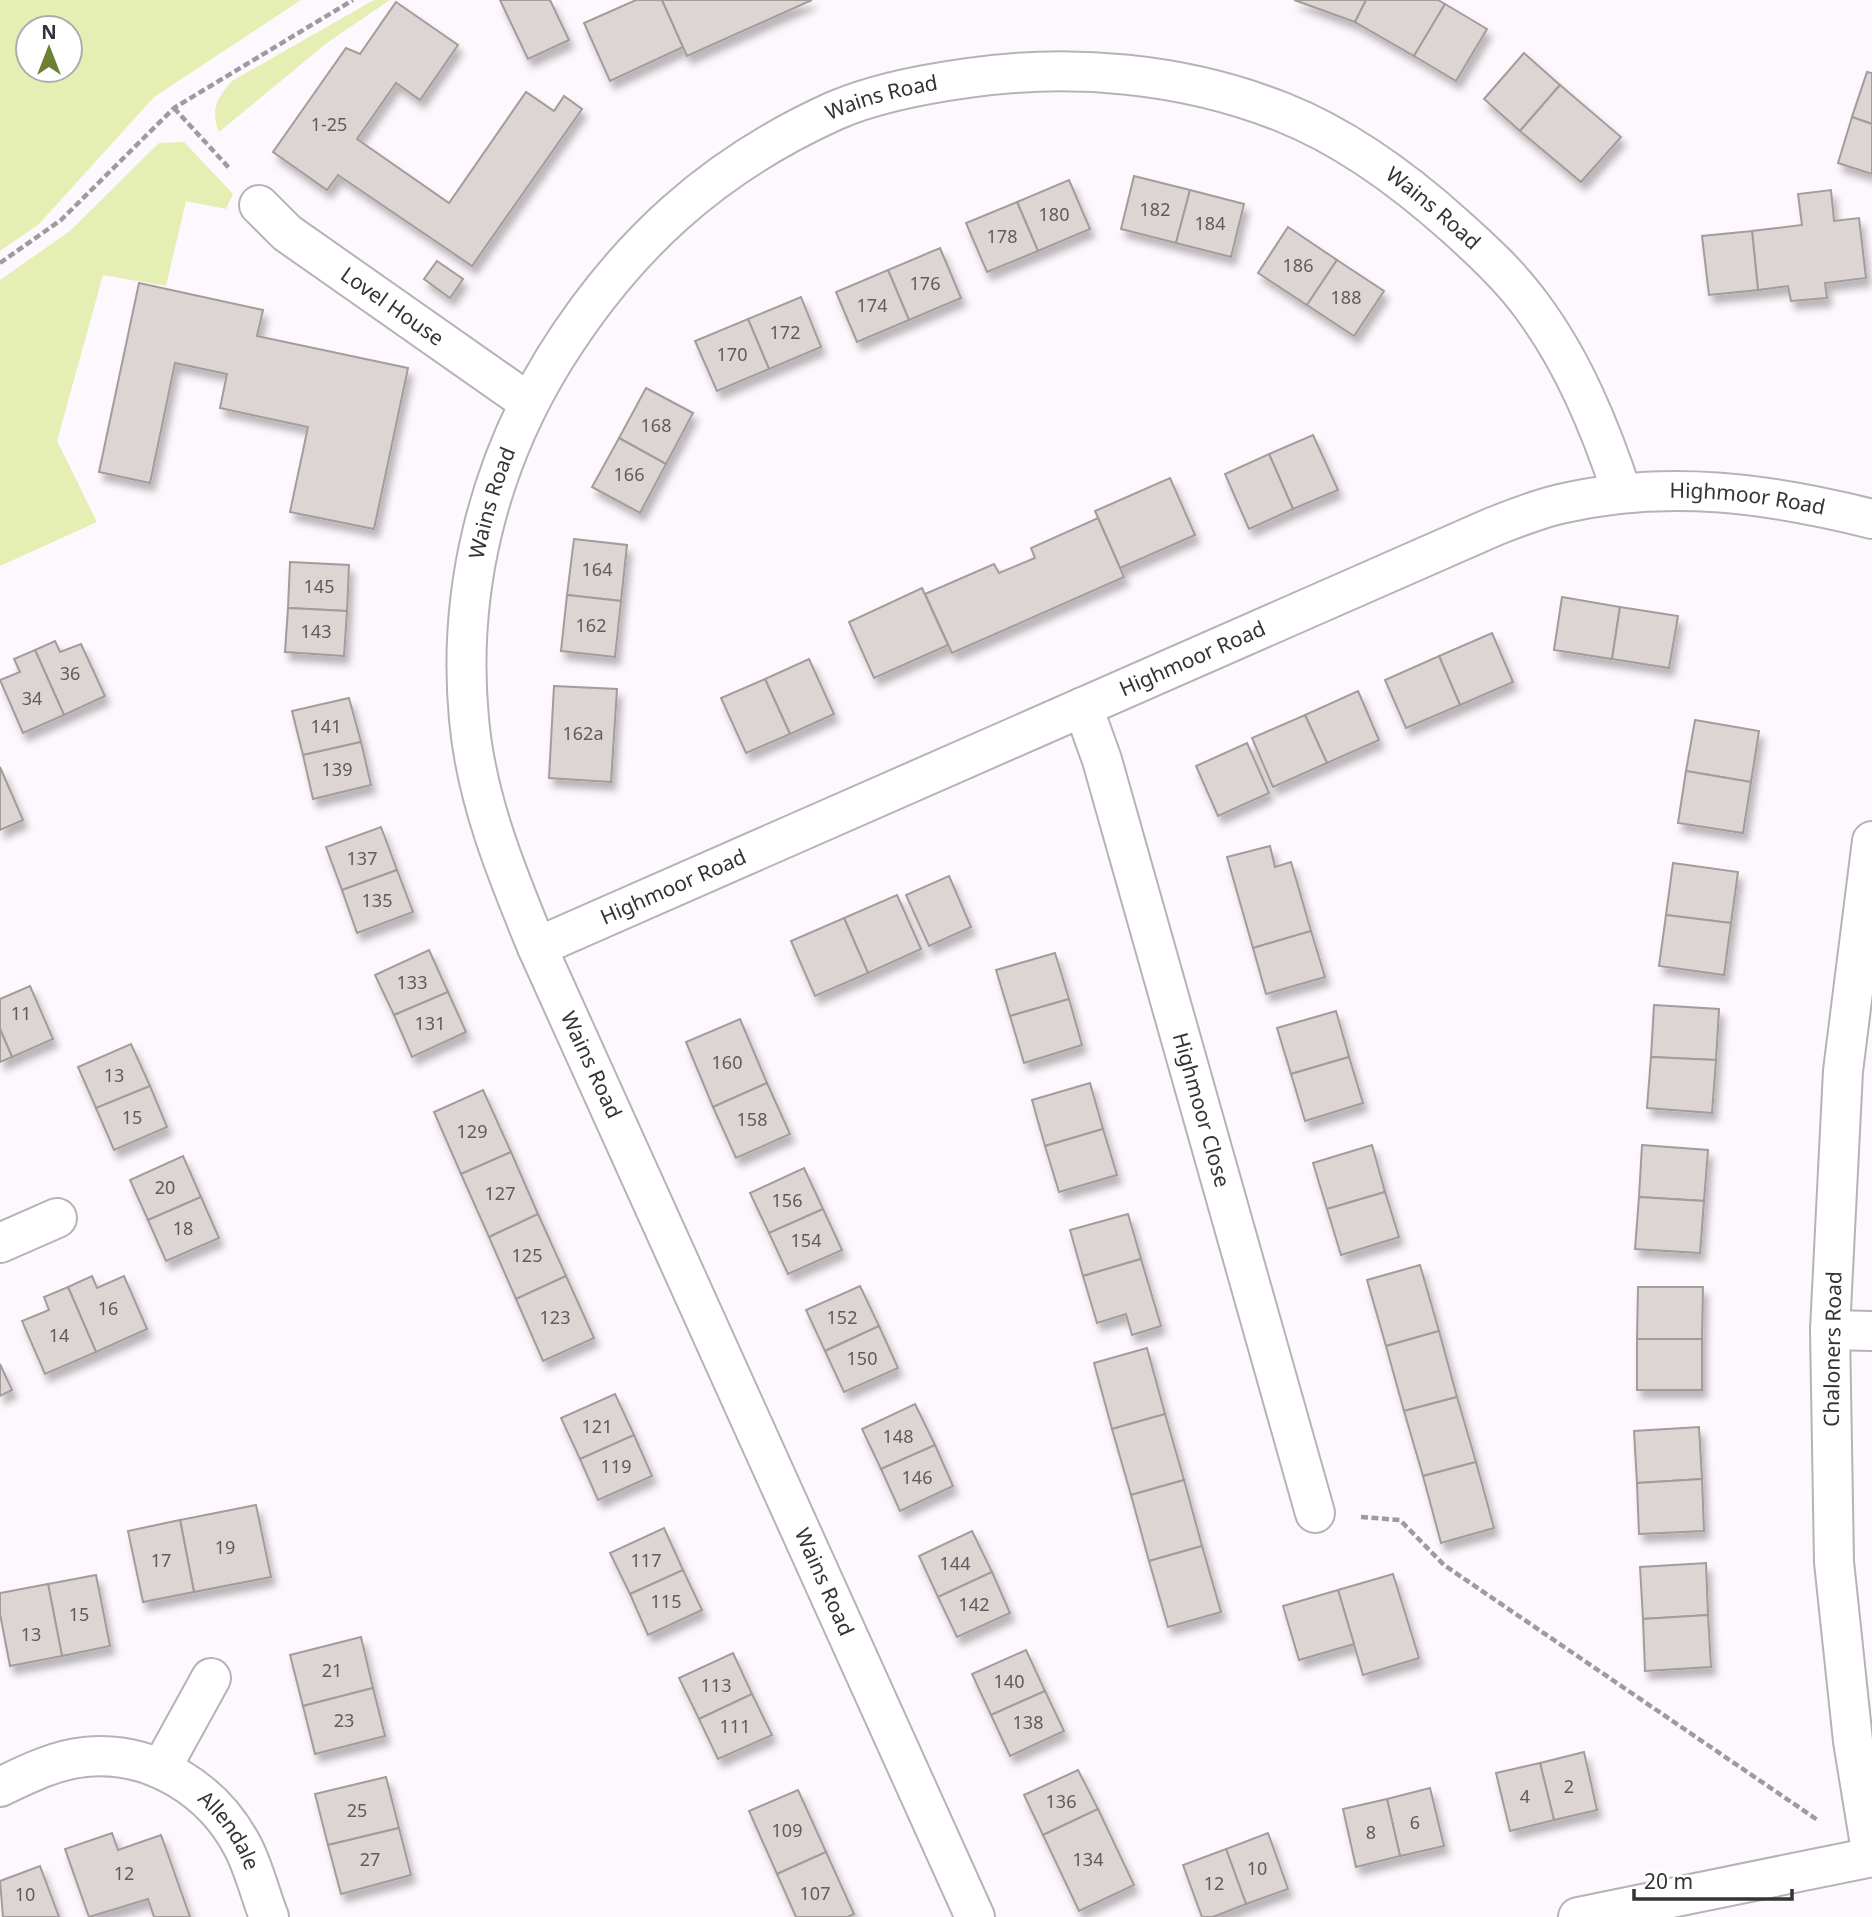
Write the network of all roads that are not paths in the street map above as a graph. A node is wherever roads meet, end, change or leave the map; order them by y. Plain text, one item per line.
1 (260, 205) road end
2 (528, 402) junction
3 (1622, 493) junction
4 (1872, 519) edge
5 (1083, 707) junction
6 (1872, 841) edge
7 (537, 947) junction
8 (57, 1218) dead end
9 (2, 1236) edge
10 (1830, 1330) junction
11 (1872, 1331) edge
12 (1315, 1513) road end
13 (211, 1678) dead end
14 (162, 1767) junction
15 (0, 1787) edge
16 (1872, 1857) edge
17 (269, 1917) edge
18 (975, 1917) edge
19 (1578, 1917) edge

1 - 2 street, Lovel House
2 - 3 street, Wains Road
2 - 7 street, Wains Road
3 - 4 street, Highmoor Road
3 - 5 street, Highmoor Road
5 - 7 street, Highmoor Road
5 - 12 street, Highmoor Close
6 - 10 street, Chaloners Road
7 - 18 street, Wains Road
8 - 9 street
10 - 11 street
10 - 16 street, Chaloners Road
13 - 14 street
14 - 15 street, Allendale
14 - 17 street, Allendale
16 - 19 street

